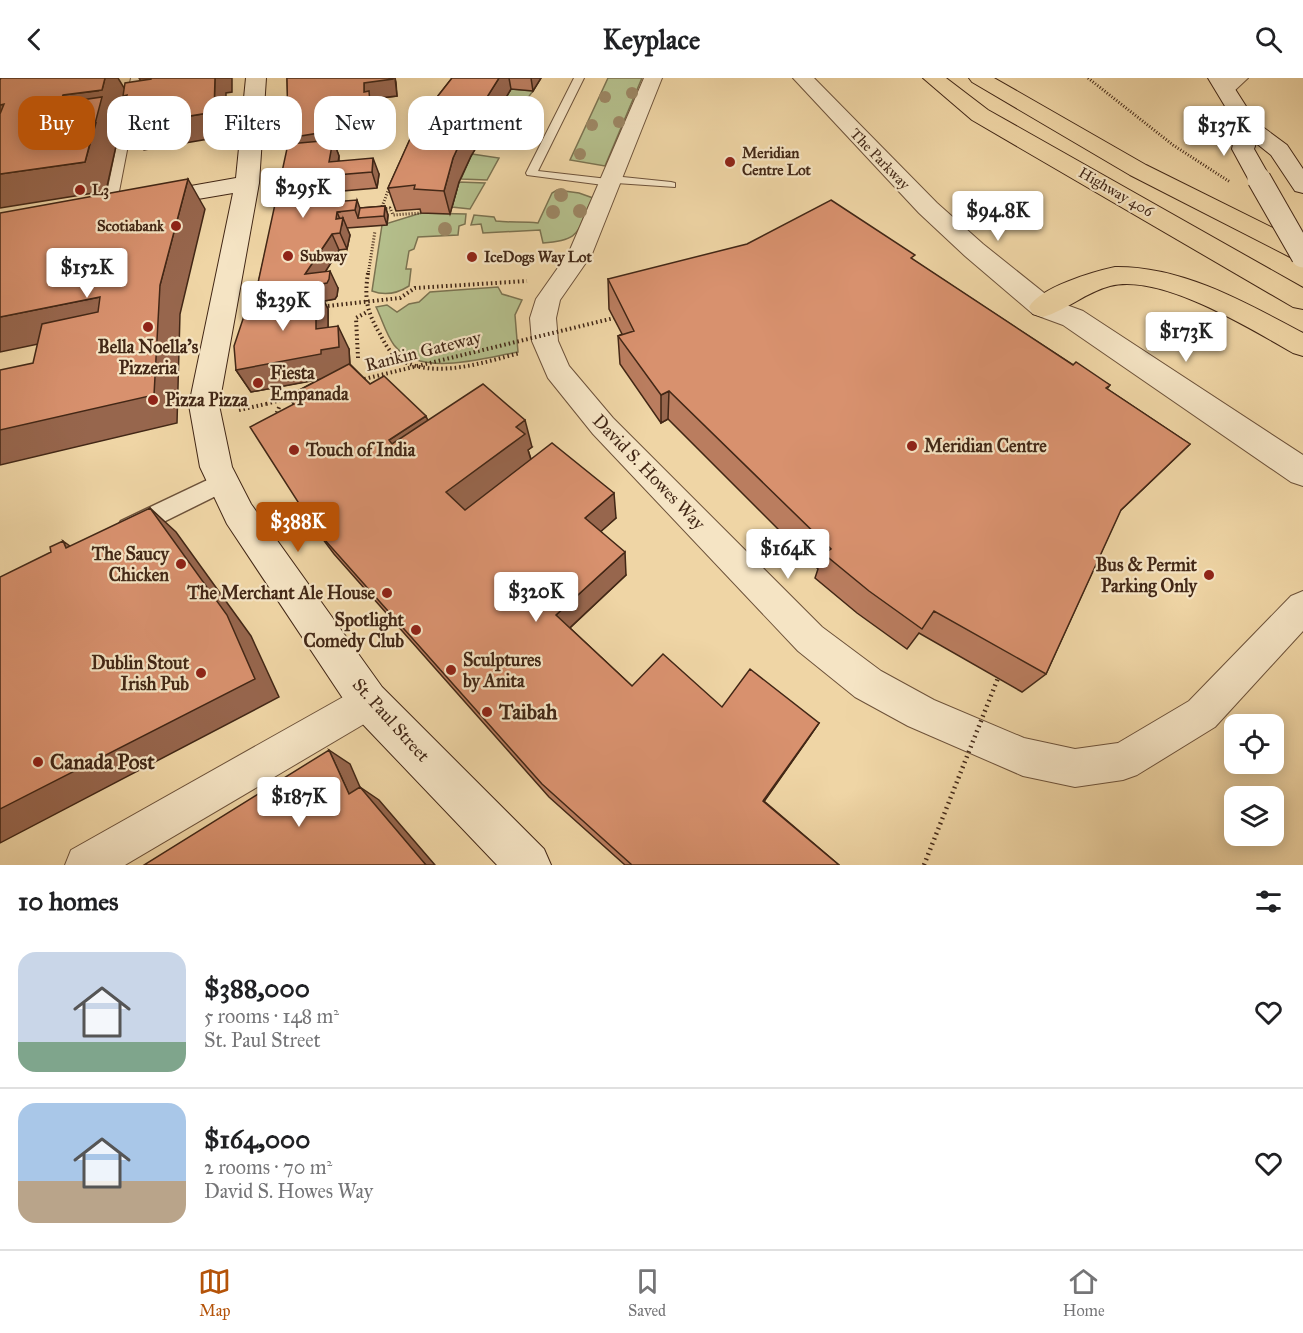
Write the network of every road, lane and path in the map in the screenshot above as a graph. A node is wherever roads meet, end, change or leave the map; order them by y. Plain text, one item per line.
1 (136, 78) edge
2 (256, 78) edge
3 (579, 78) edge
4 (652, 78) edge
5 (803, 78) edge
6 (919, 78) edge
7 (933, 78) edge
8 (979, 78) edge
9 (1018, 78) edge
10 (1088, 78) edge
11 (1227, 82) edge
12 (980, 115) junction
13 (1248, 126) junction
14 (1292, 137) dead end
15 (612, 181) junction
16 (247, 183) junction
17 (391, 184) edge
18 (671, 185) dead end
19 (1234, 185) dead end
20 (1303, 186) edge
21 (99, 209) joint
22 (422, 213) edge
23 (375, 231) dead end
24 (1266, 234) junction
25 (1303, 255) edge
26 (561, 279) junction
27 (1303, 300) edge
28 (367, 302) junction
29 (328, 306) dead end
30 (1043, 307) junction
31 (367, 312) junction
32 (614, 318) edge
33 (547, 346) junction
34 (1303, 346) edge
35 (358, 358) dead end
36 (359, 381) edge
37 (301, 395) edge
38 (280, 405) dead end
39 (239, 410) dead end
40 (273, 424) edge
41 (1303, 472) edge
42 (1303, 480) edge
43 (222, 482) junction
44 (113, 535) edge
45 (1303, 607) edge
46 (998, 678) dead end
47 (368, 701) junction
48 (86, 865) edge
49 (528, 865) edge
50 (924, 865) edge

1 - 21 lane
2 - 16 main road, St. Paul Street
3 - 15 lane
4 - 15 street, David S. Howes Way
5 - 30 main road, The Parkway
6 - 12 highway
7 - 12 highway, Highway 406
8 - 24 highway, Highway 406
9 - 24 highway
10 - 19 path
11 - 13 main road
12 - 27 highway, Highway 406
13 - 14 main road
13 - 20 main road
13 - 25 main road, bridge
15 - 18 lane
15 - 26 street, David S. Howes Way
16 - 21 main road
16 - 43 main road, St. Paul Street
17 - 22 path
23 - 28 path
24 - 25 highway, Highway 406
26 - 28 path
26 - 33 street, David S. Howes Way
28 - 29 path
28 - 31 path
30 - 34 highway
30 - 41 main road, The Parkway
30 - 42 main road, The Parkway
31 - 33 path
31 - 35 path
32 - 36 path, Rankin Gateway, bridge
33 - 45 street, David S. Howes Way
37 - 39 path, bridge
38 - 40 path
43 - 44 street
43 - 47 main road, St. Paul Street
46 - 50 path, bridge
47 - 48 street
47 - 49 main road, St. Paul Street

